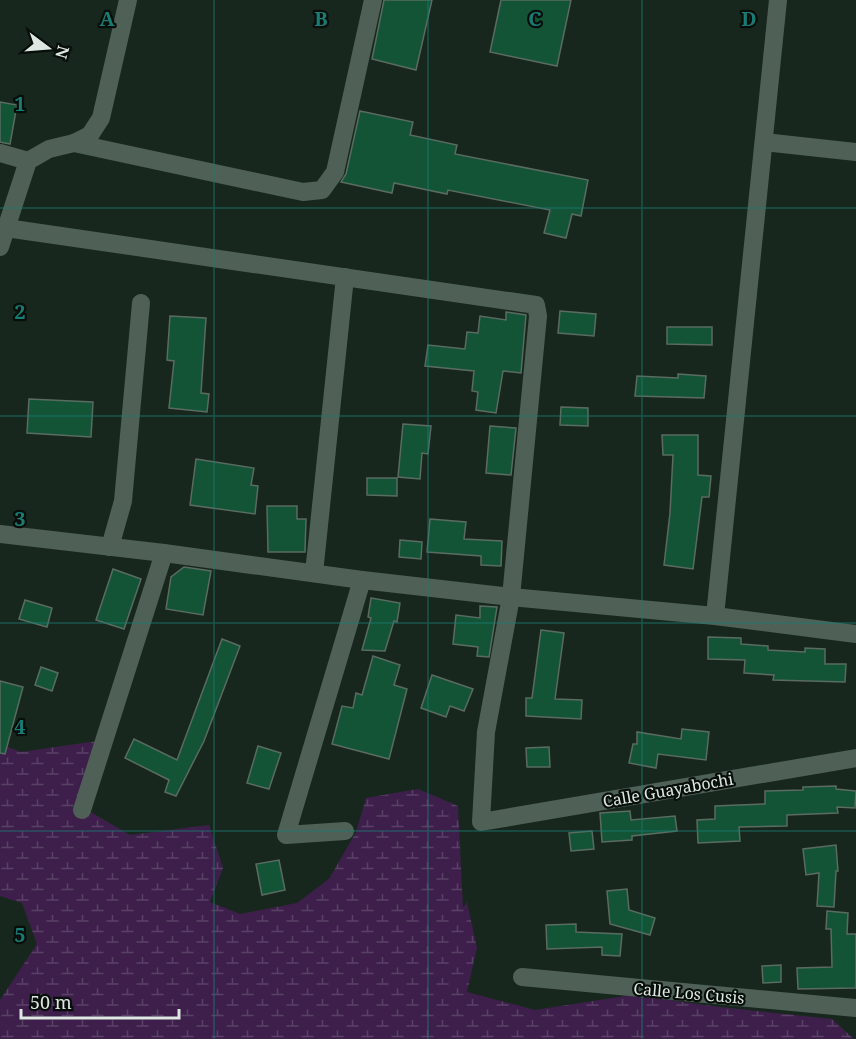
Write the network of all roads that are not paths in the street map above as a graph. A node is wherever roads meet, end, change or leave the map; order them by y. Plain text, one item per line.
1 (128, 0) edge
2 (373, 0) edge
3 (778, 0) edge
4 (764, 142) junction
5 (74, 143) junction
6 (856, 152) edge
7 (0, 153) edge
8 (28, 161) junction
9 (6, 228) junction
10 (0, 247) edge
11 (345, 277) junction
12 (141, 303) dead end
13 (0, 534) edge
14 (110, 547) junction
15 (164, 553) junction
16 (314, 573) junction
17 (362, 580) junction
18 (511, 597) junction
19 (715, 616) junction
20 (856, 633) edge
21 (856, 758) edge
22 (82, 810) dead end
23 (345, 831) dead end
24 (522, 977) dead end
25 (856, 1008) edge

1 - 5 street
2 - 5 street
3 - 4 street
4 - 6 street
4 - 19 street
5 - 8 street
7 - 8 street
8 - 9 street
9 - 10 street
9 - 11 street
11 - 16 street
11 - 18 street
12 - 14 street
13 - 14 street
14 - 15 street
15 - 16 street
15 - 22 street
16 - 17 street
17 - 18 street
17 - 23 street
18 - 19 street
18 - 21 street, Calle Guayabochi
19 - 20 street
24 - 25 street, Calle Los Cusis

